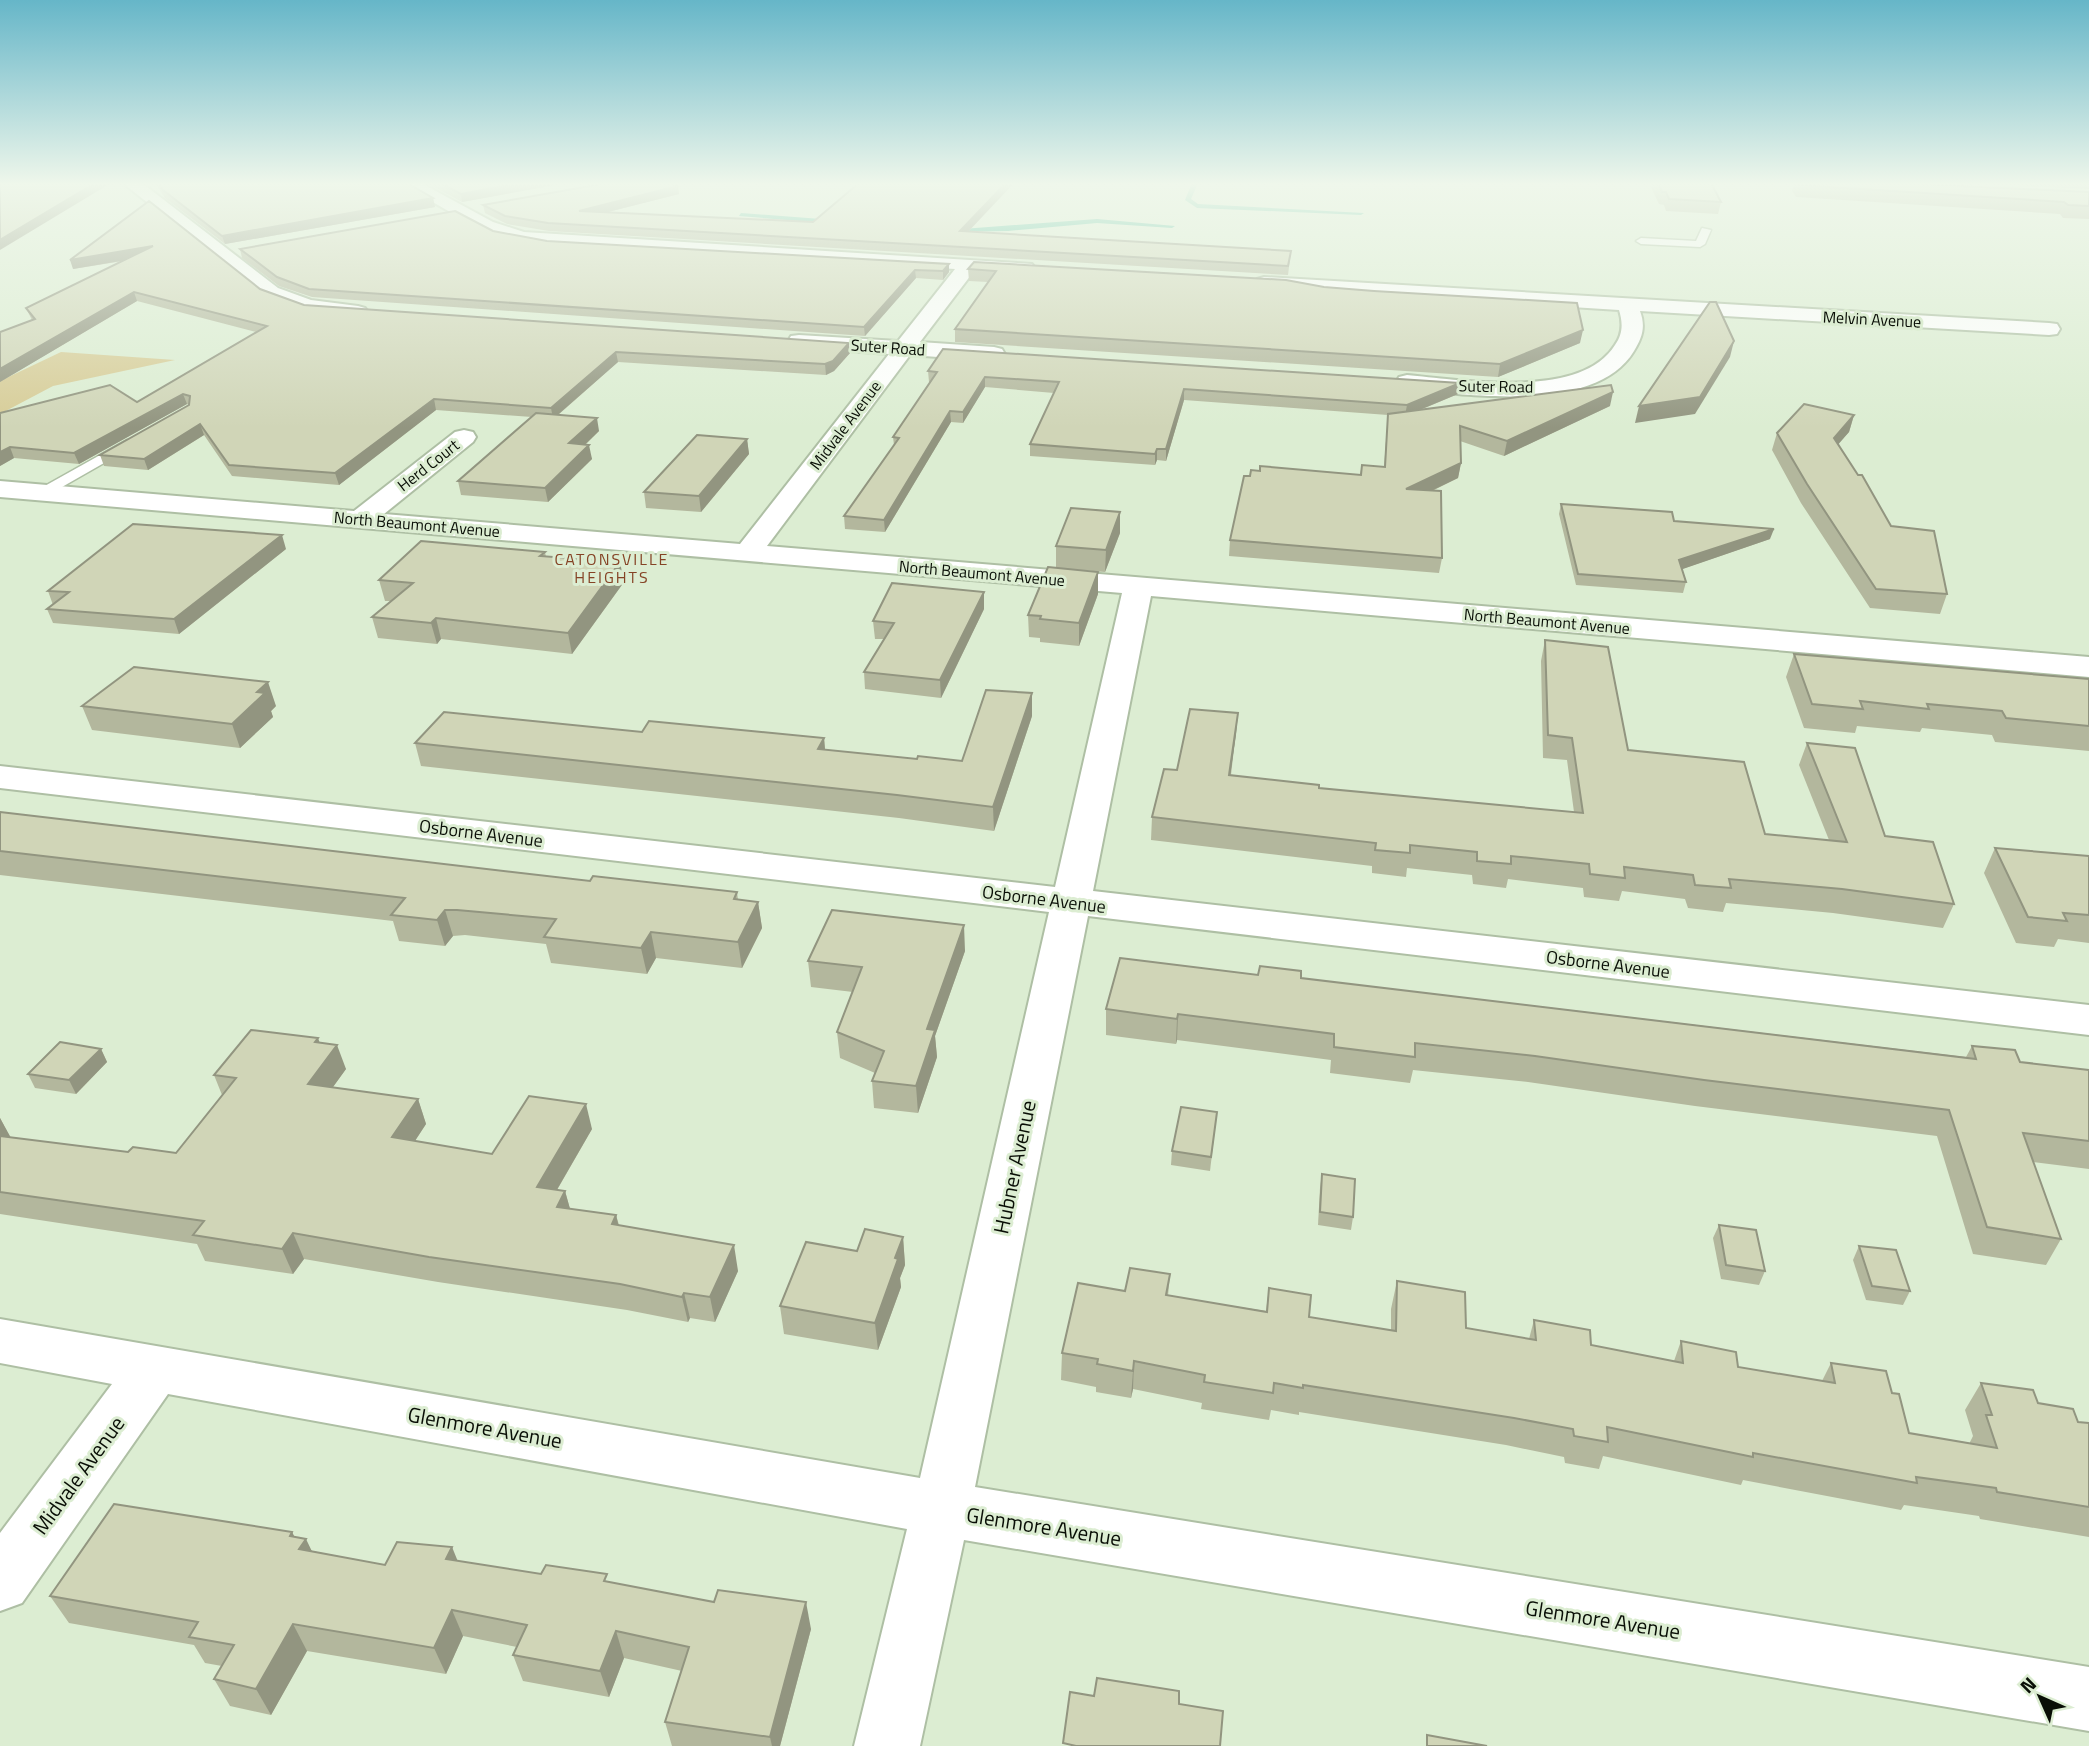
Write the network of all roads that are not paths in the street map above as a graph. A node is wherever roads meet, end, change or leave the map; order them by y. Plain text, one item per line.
1 (235, 264) edge
2 (959, 264) edge
3 (968, 265) junction
4 (1051, 270) edge
5 (1243, 281) edge
6 (1627, 305) junction
7 (382, 313) edge
8 (2049, 329) dead end
9 (780, 340) edge
10 (904, 348) junction
11 (1016, 356) edge
12 (1393, 381) edge
13 (464, 437) dead end
14 (138, 438) edge
15 (0, 489) edge
16 (42, 492) junction
17 (359, 520) junction
18 (748, 552) junction
19 (1138, 587) junction
20 (2089, 667) edge
21 (0, 777) edge
22 (1069, 902) junction
23 (2089, 1020) edge
24 (0, 1341) edge
25 (156, 1367) junction
26 (943, 1509) junction
27 (0, 1582) edge
28 (2089, 1699) edge
29 (887, 1746) edge

1 - 7 street
2 - 3 street
3 - 4 street
3 - 10 street, Midvale Avenue
5 - 6 street, Melvin Avenue
6 - 8 street, Melvin Avenue
6 - 12 street, Suter Road
9 - 10 street, Suter Road
10 - 11 street, Suter Road
10 - 18 street, Midvale Avenue
13 - 17 street, Herd Court
14 - 16 lane
15 - 16 street, North Beaumont Avenue
16 - 17 street, North Beaumont Avenue
17 - 18 street, North Beaumont Avenue
18 - 19 street, North Beaumont Avenue
19 - 20 street, North Beaumont Avenue
19 - 22 street, Hubner Avenue
21 - 22 street, Osborne Avenue
22 - 23 street, Osborne Avenue
22 - 26 street, Hubner Avenue
24 - 25 street, Glenmore Avenue
25 - 26 street, Glenmore Avenue
25 - 27 street, Midvale Avenue
26 - 28 street, Glenmore Avenue
26 - 29 street, Hubner Avenue

